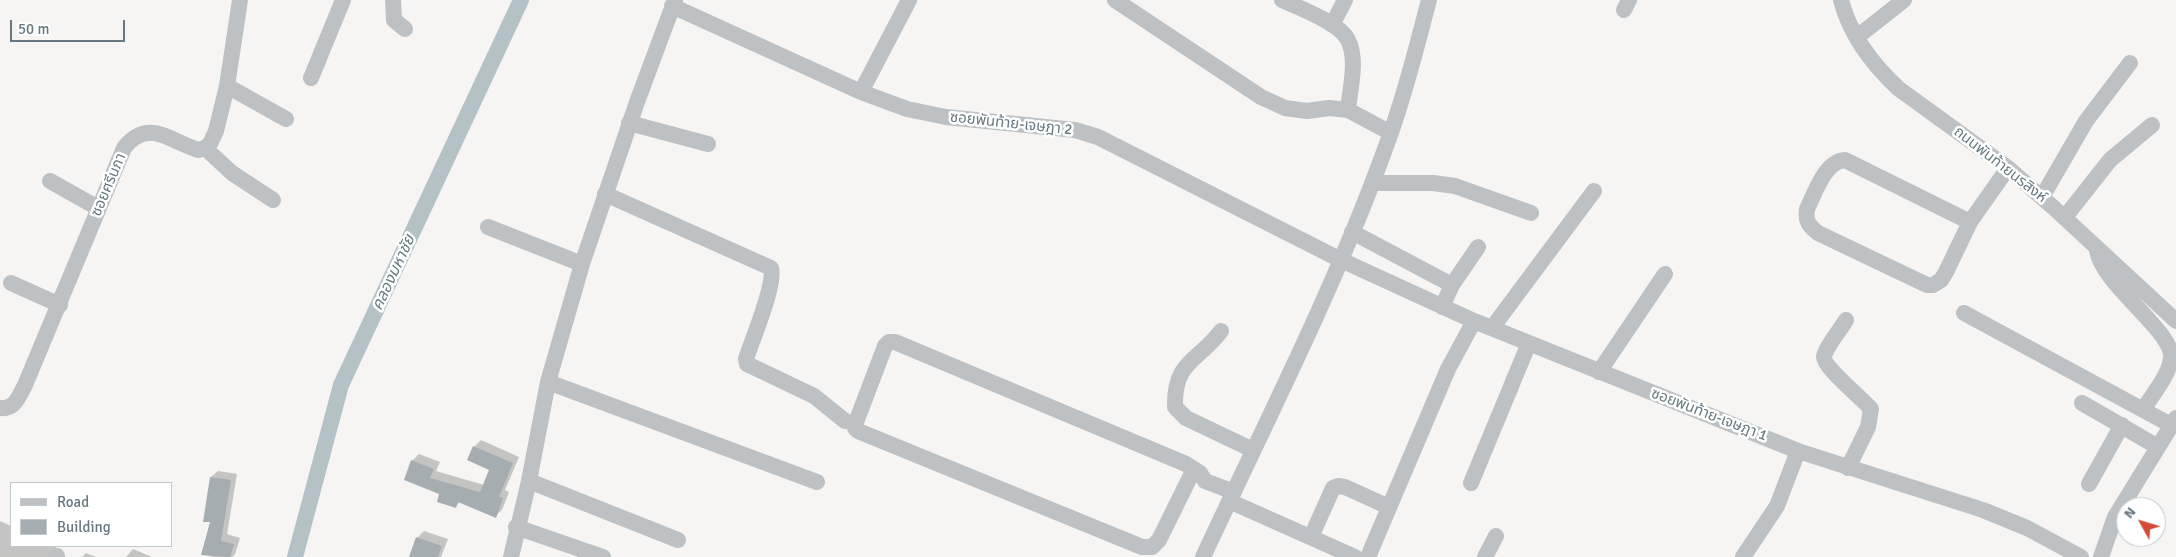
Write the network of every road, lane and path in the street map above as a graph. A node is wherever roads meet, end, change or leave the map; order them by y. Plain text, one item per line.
1 (240, 0) edge
2 (343, 0) edge
3 (392, 0) edge
4 (909, 0) edge
5 (1115, 0) edge
6 (1282, 0) edge
7 (1345, 0) edge
8 (1430, 0) edge
9 (1841, 0) edge
10 (1904, 0) edge
11 (674, 3) edge
12 (1332, 25) junction
13 (405, 29) dead end
14 (1857, 37) junction
15 (2130, 63) dead end
16 (311, 78) dead end
17 (227, 86) junction
18 (861, 92) junction
19 (1348, 110) junction
20 (286, 119) dead end
21 (629, 123) junction
22 (2152, 125) dead end
23 (1391, 133) junction
24 (708, 144) dead end
25 (205, 148) junction
26 (2008, 168) junction
27 (50, 181) dead end
28 (1372, 183) junction
29 (1594, 191) dead end
30 (605, 194) junction
31 (2042, 197) junction
32 (273, 200) dead end
33 (98, 208) junction
34 (1531, 213) dead end
35 (2065, 217) junction
36 (1970, 222) junction
37 (488, 227) dead end
38 (1352, 232) junction
39 (2096, 246) junction
40 (1478, 247) dead end
41 (1341, 260) junction
42 (582, 264) junction
43 (1665, 274) dead end
44 (11, 284) dead end
45 (1452, 285) junction
46 (60, 305) junction
47 (1442, 307) junction
48 (1964, 313) dead end
49 (1474, 320) junction
50 (1846, 320) dead end
51 (2176, 320) edge
52 (1492, 328) junction
53 (1221, 331) dead end
54 (1529, 344) junction
55 (1599, 372) junction
56 (548, 382) junction
57 (2082, 403) dead end
58 (0, 408) edge
59 (2143, 410) junction
60 (845, 422) dead end
61 (2174, 422) edge
62 (2122, 424) junction
63 (2158, 447) junction
64 (1253, 450) junction
65 (1798, 451) junction
66 (1848, 468) junction
67 (1194, 469) junction
68 (528, 481) junction
69 (817, 482) dead end
70 (1471, 483) dead end
71 (2089, 484) dead end
72 (1232, 496) junction
73 (1389, 508) junction
74 (516, 527) junction
75 (1496, 536) dead end
76 (1310, 537) junction
77 (678, 540) dead end
78 (2058, 552) edge
79 (511, 557) edge
80 (603, 557) edge
81 (1203, 557) edge
82 (1355, 557) edge
83 (1368, 557) edge
84 (1485, 557) edge
85 (1743, 557) edge
86 (2081, 557) edge
87 (2101, 557) edge

1 - 17 street
2 - 16 street
3 - 13 street
4 - 18 street
5 - 19 street
6 - 12 street
7 - 12 street
8 - 23 street
9 - 14 street, ถนนพันท้ายนรสิงห์
10 - 14 street
11 - 18 street, ซอยพันท้าย-เจษฎา 2
11 - 21 street
12 - 19 street
14 - 26 street, ถนนพันท้ายนรสิงห์
15 - 31 street
17 - 20 street
17 - 25 street
18 - 41 street, ซอยพันท้าย-เจษฎา 2
19 - 23 street
21 - 24 street
21 - 30 street
22 - 35 street
23 - 28 street
25 - 32 street
25 - 33 street, ซอยศรีนภา
26 - 31 street, ถนนพันท้ายนรสิงห์
26 - 36 street
27 - 33 street
28 - 34 street
28 - 38 street
29 - 52 street
30 - 42 street
30 - 60 street
31 - 35 street, ถนนพันท้ายนรสิงห์
33 - 46 street, ซอยศรีนภา
35 - 39 street, ถนนพันท้ายนรสิงห์
36 - 36 street
37 - 42 street
38 - 41 street
38 - 45 street
39 - 51 street, ถนนพันท้ายนรสิงห์
39 - 59 street
40 - 45 street
41 - 47 street, ซอยพันท้าย-เจษฎา 1
41 - 64 street
42 - 56 street
43 - 55 street
44 - 46 street
45 - 47 street
46 - 58 street, ซอยศรีนภา
47 - 49 street, ซอยพันท้าย-เจษฎา 1
48 - 59 street
49 - 52 street, ซอยพันท้าย-เจษฎา 1
49 - 73 street
50 - 66 street
52 - 54 street, ซอยพันท้าย-เจษฎา 1
53 - 64 street
54 - 55 street, ซอยพันท้าย-เจษฎา 1
54 - 70 street
55 - 65 street, ซอยพันท้าย-เจษฎา 1
56 - 68 street
56 - 69 street
57 - 62 street
59 - 61 street
61 - 63 street
62 - 63 street
62 - 71 street
63 - 87 street
64 - 72 street
65 - 66 street, ซอยพันท้าย-เจษฎา 1
65 - 85 street
66 - 78 street, ซอยพันท้าย-เจษฎา 1
67 - 67 street
67 - 72 street
68 - 74 street
68 - 77 street
72 - 76 street
72 - 81 street
73 - 76 street
73 - 83 street
74 - 79 street
74 - 80 street
75 - 84 street
76 - 82 street
78 - 86 street, ซอยพันท้าย-เจษฎา 1

